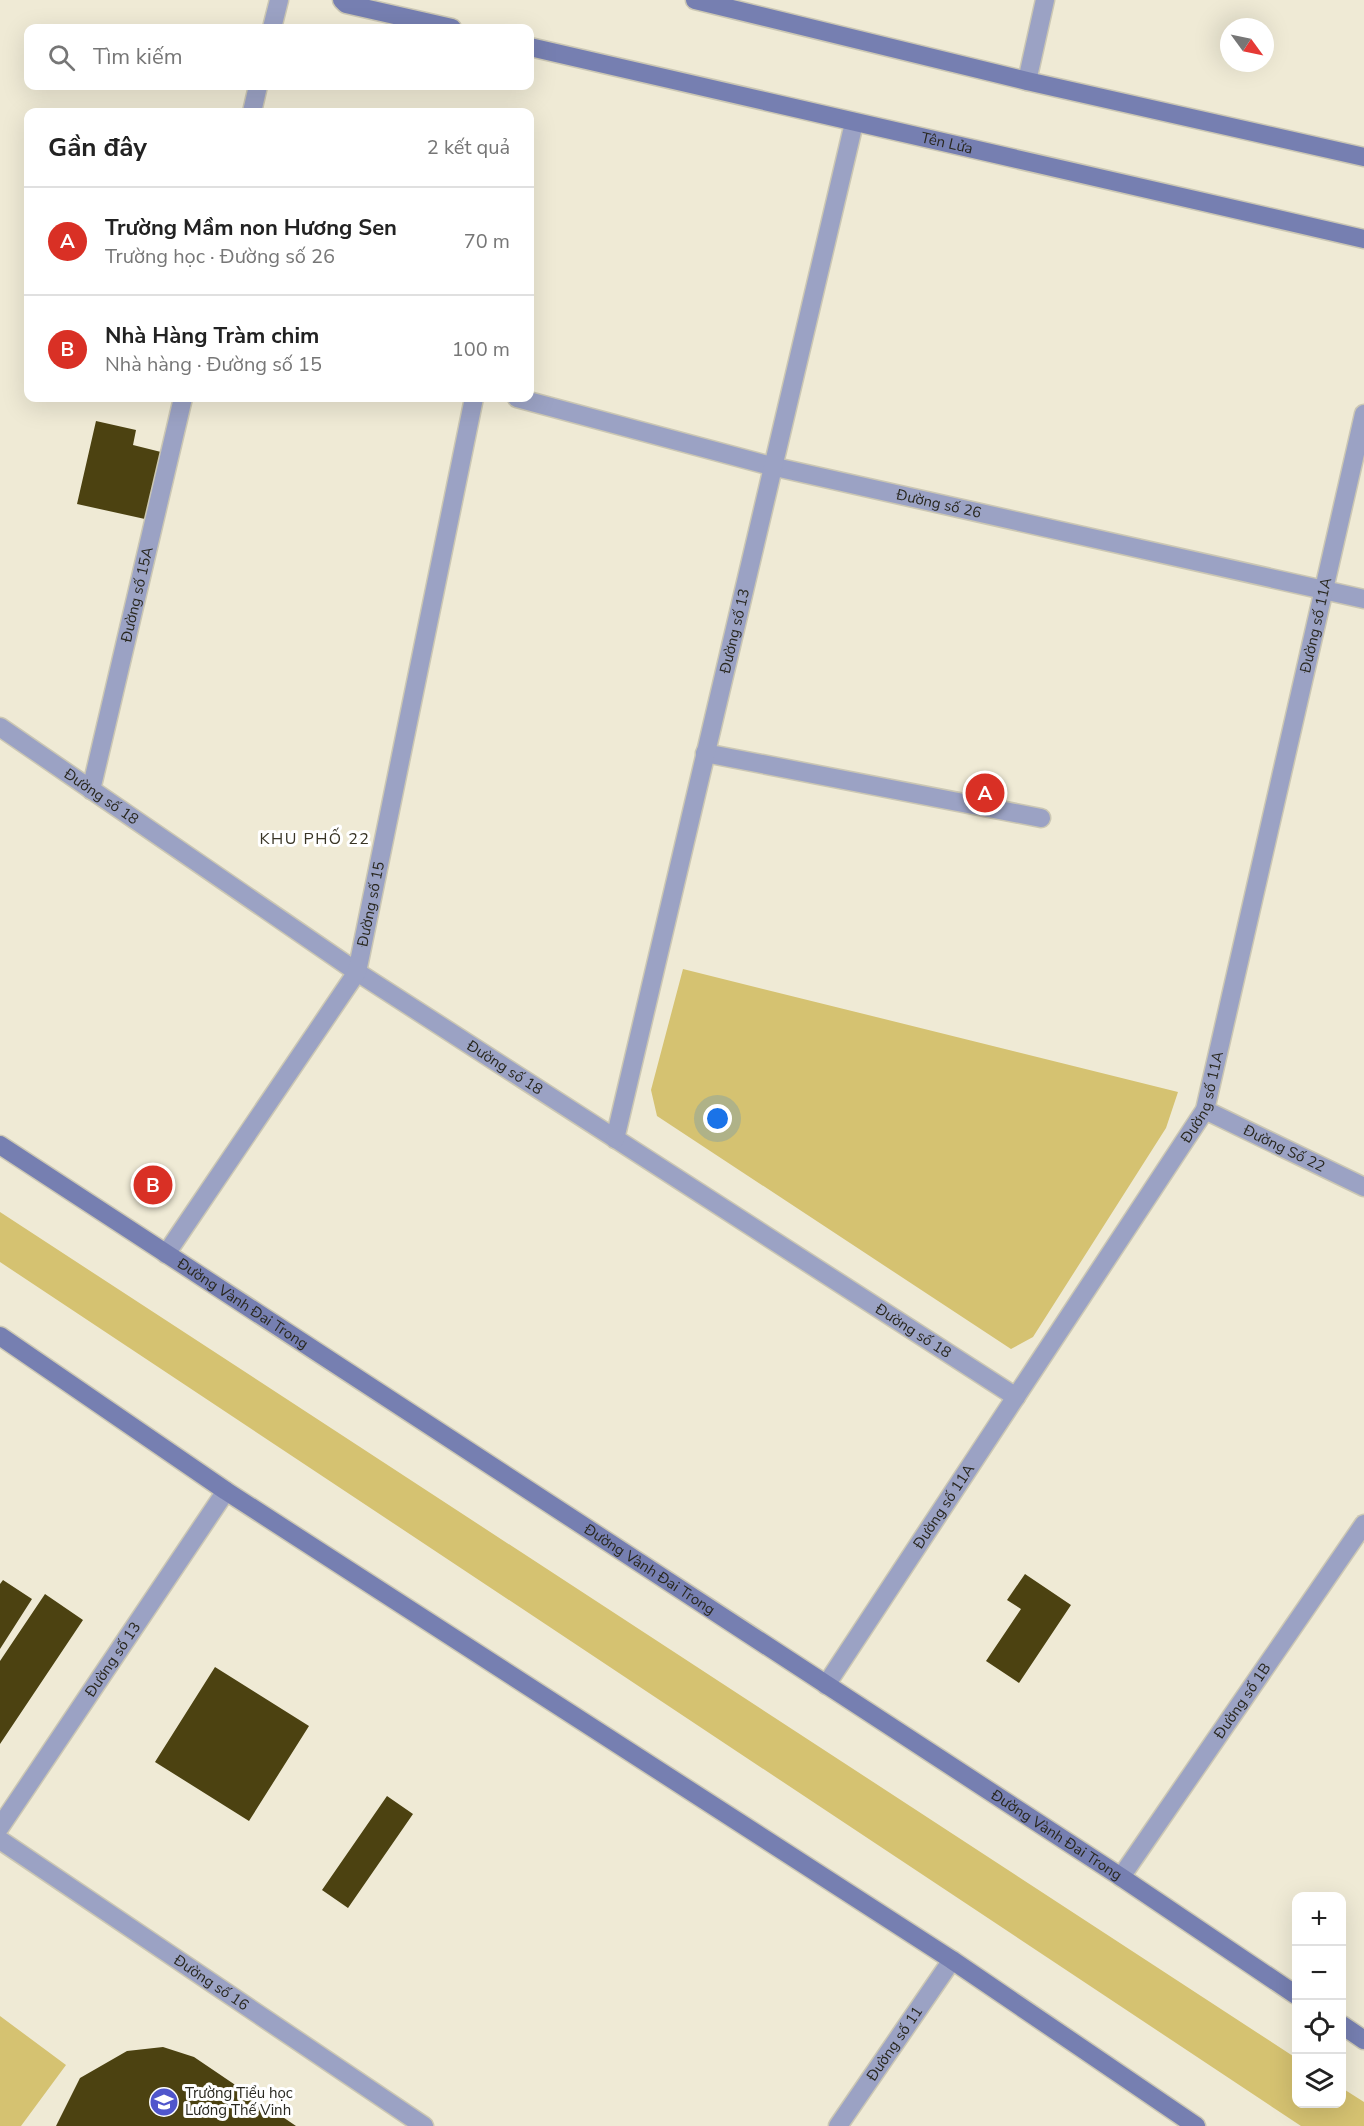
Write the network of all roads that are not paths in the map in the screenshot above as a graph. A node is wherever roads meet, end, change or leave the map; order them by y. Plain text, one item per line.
1 (279, 0) edge
2 (342, 0) edge
3 (695, 0) edge
4 (1045, 0) edge
5 (273, 24) edge
6 (434, 24) edge
7 (534, 48) edge
8 (1026, 81) junction
9 (257, 90) edge
10 (253, 108) edge
11 (854, 123) junction
12 (1364, 157) edge
13 (1364, 239) edge
14 (182, 402) edge
15 (473, 402) edge
16 (532, 402) edge
17 (1364, 414) edge
18 (771, 466) junction
19 (1323, 590) junction
20 (1364, 599) edge
21 (0, 727) edge
22 (705, 753) junction
23 (91, 790) junction
24 (1041, 818) dead end
25 (357, 972) junction
26 (1205, 1110) junction
27 (615, 1138) junction
28 (0, 1145) edge
29 (1364, 1187) edge
30 (166, 1254) junction
31 (0, 1336) edge
32 (1016, 1397) junction
33 (226, 1491) junction
34 (1364, 1524) edge
35 (826, 1685) junction
36 (0, 1827) edge
37 (0, 1840) edge
38 (1121, 1877) junction
39 (952, 1960) junction
40 (1292, 1992) edge
41 (1346, 2028) edge
42 (1364, 2040) edge
43 (424, 2126) edge
44 (838, 2126) edge
45 (1196, 2126) edge

1 - 5 street
2 - 6 street
3 - 8 street
4 - 8 street
7 - 11 street, Tên Lửa
8 - 12 street
9 - 10 street
11 - 13 street, Tên Lửa
11 - 18 street, Đường số 13
14 - 23 street, Đường số 15A
15 - 25 street, Đường số 15
16 - 18 street, Đường số 26
17 - 19 street, Đường số 11A
18 - 19 street, Đường số 26
18 - 22 street, Đường số 13
19 - 20 street, Đường số 26
19 - 26 street, Đường số 11A
21 - 23 street, Đường số 18
22 - 24 street
22 - 27 street, Đường số 13
23 - 25 street, Đường số 18
25 - 27 street, Đường số 18
25 - 30 street, Đường số 15
26 - 29 street, Đường Số 22
26 - 32 street, Đường số 11A
27 - 32 street, Đường số 18
28 - 30 street, Đường Vành Đai Trong
30 - 35 street, Đường Vành Đai Trong
31 - 33 street
32 - 35 street, Đường số 11A
33 - 36 street, Đường số 13
33 - 39 street
34 - 38 street, Đường số 1B
35 - 38 street, Đường Vành Đai Trong
37 - 43 street, Đường số 16
38 - 40 street, Đường Vành Đai Trong
39 - 44 street, Đường số 11
39 - 45 street
41 - 42 street

